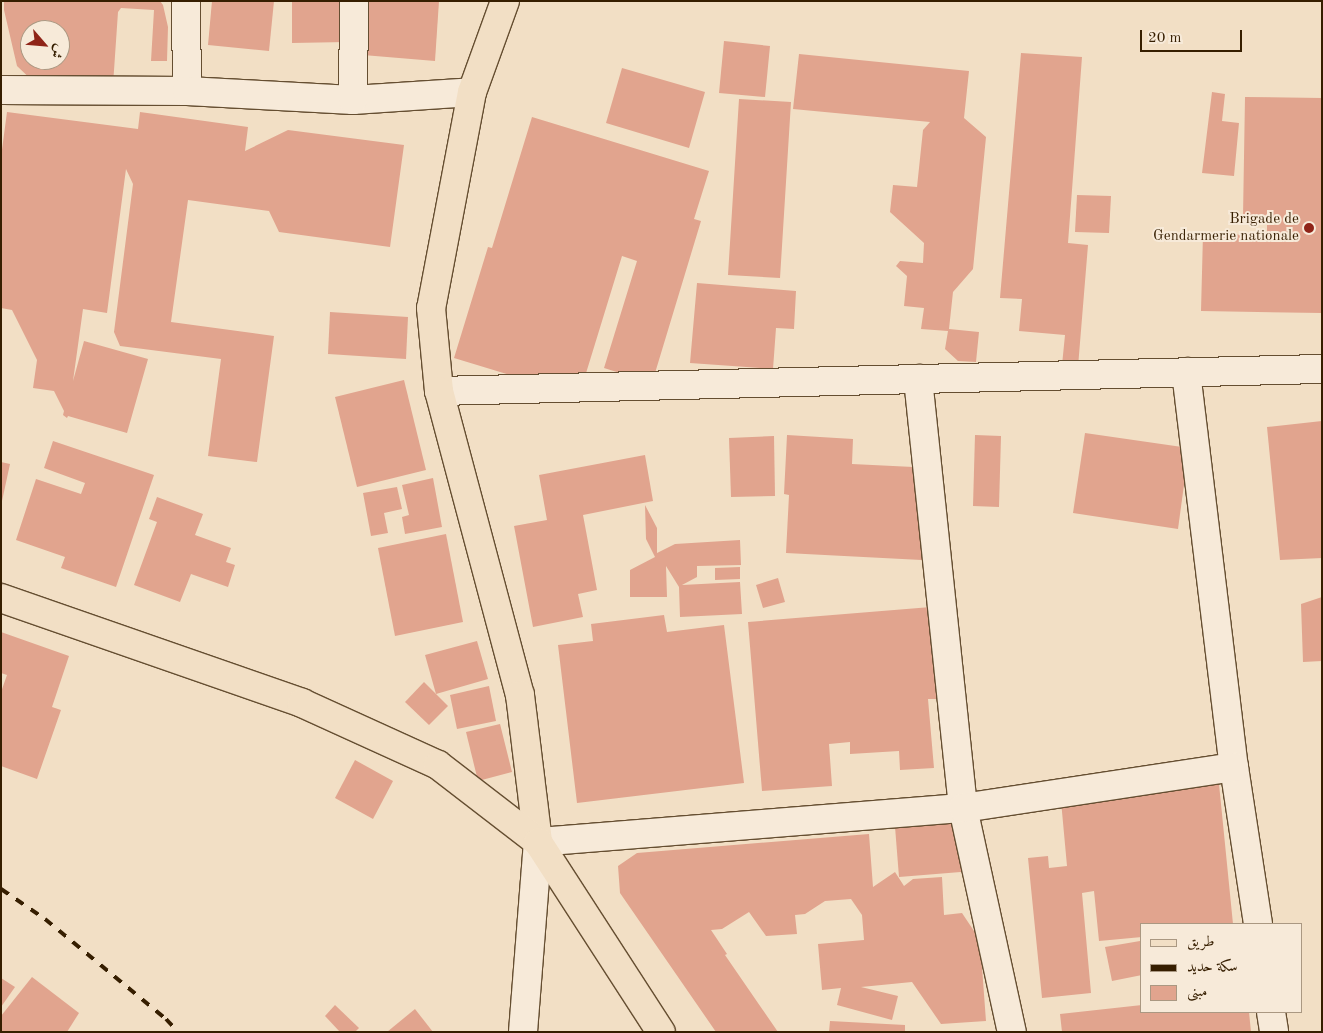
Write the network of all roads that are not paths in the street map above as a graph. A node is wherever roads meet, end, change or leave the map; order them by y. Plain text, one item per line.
1 (186, 1) edge
2 (354, 1) edge
3 (505, 1) edge
4 (1, 90) edge
5 (186, 91) junction
6 (472, 92) junction
7 (353, 100) junction
8 (1322, 369) edge
9 (1186, 372) junction
10 (918, 379) junction
11 (439, 391) junction
12 (1, 598) edge
13 (1234, 768) junction
14 (963, 808) junction
15 (538, 842) junction
16 (1258, 923) edge
17 (1271, 1013) edge
18 (523, 1032) edge
19 (662, 1032) edge
20 (1012, 1032) edge
21 (1274, 1032) edge

1 - 5 street
2 - 7 street
3 - 6 main road
4 - 5 street
5 - 7 street
6 - 7 street
6 - 11 main road
8 - 9 street
9 - 10 street
9 - 13 street
10 - 11 street
10 - 14 street
11 - 15 main road
12 - 15 main road
13 - 14 street
13 - 16 street
14 - 15 street
14 - 20 street
15 - 18 street
15 - 19 main road
17 - 21 street

